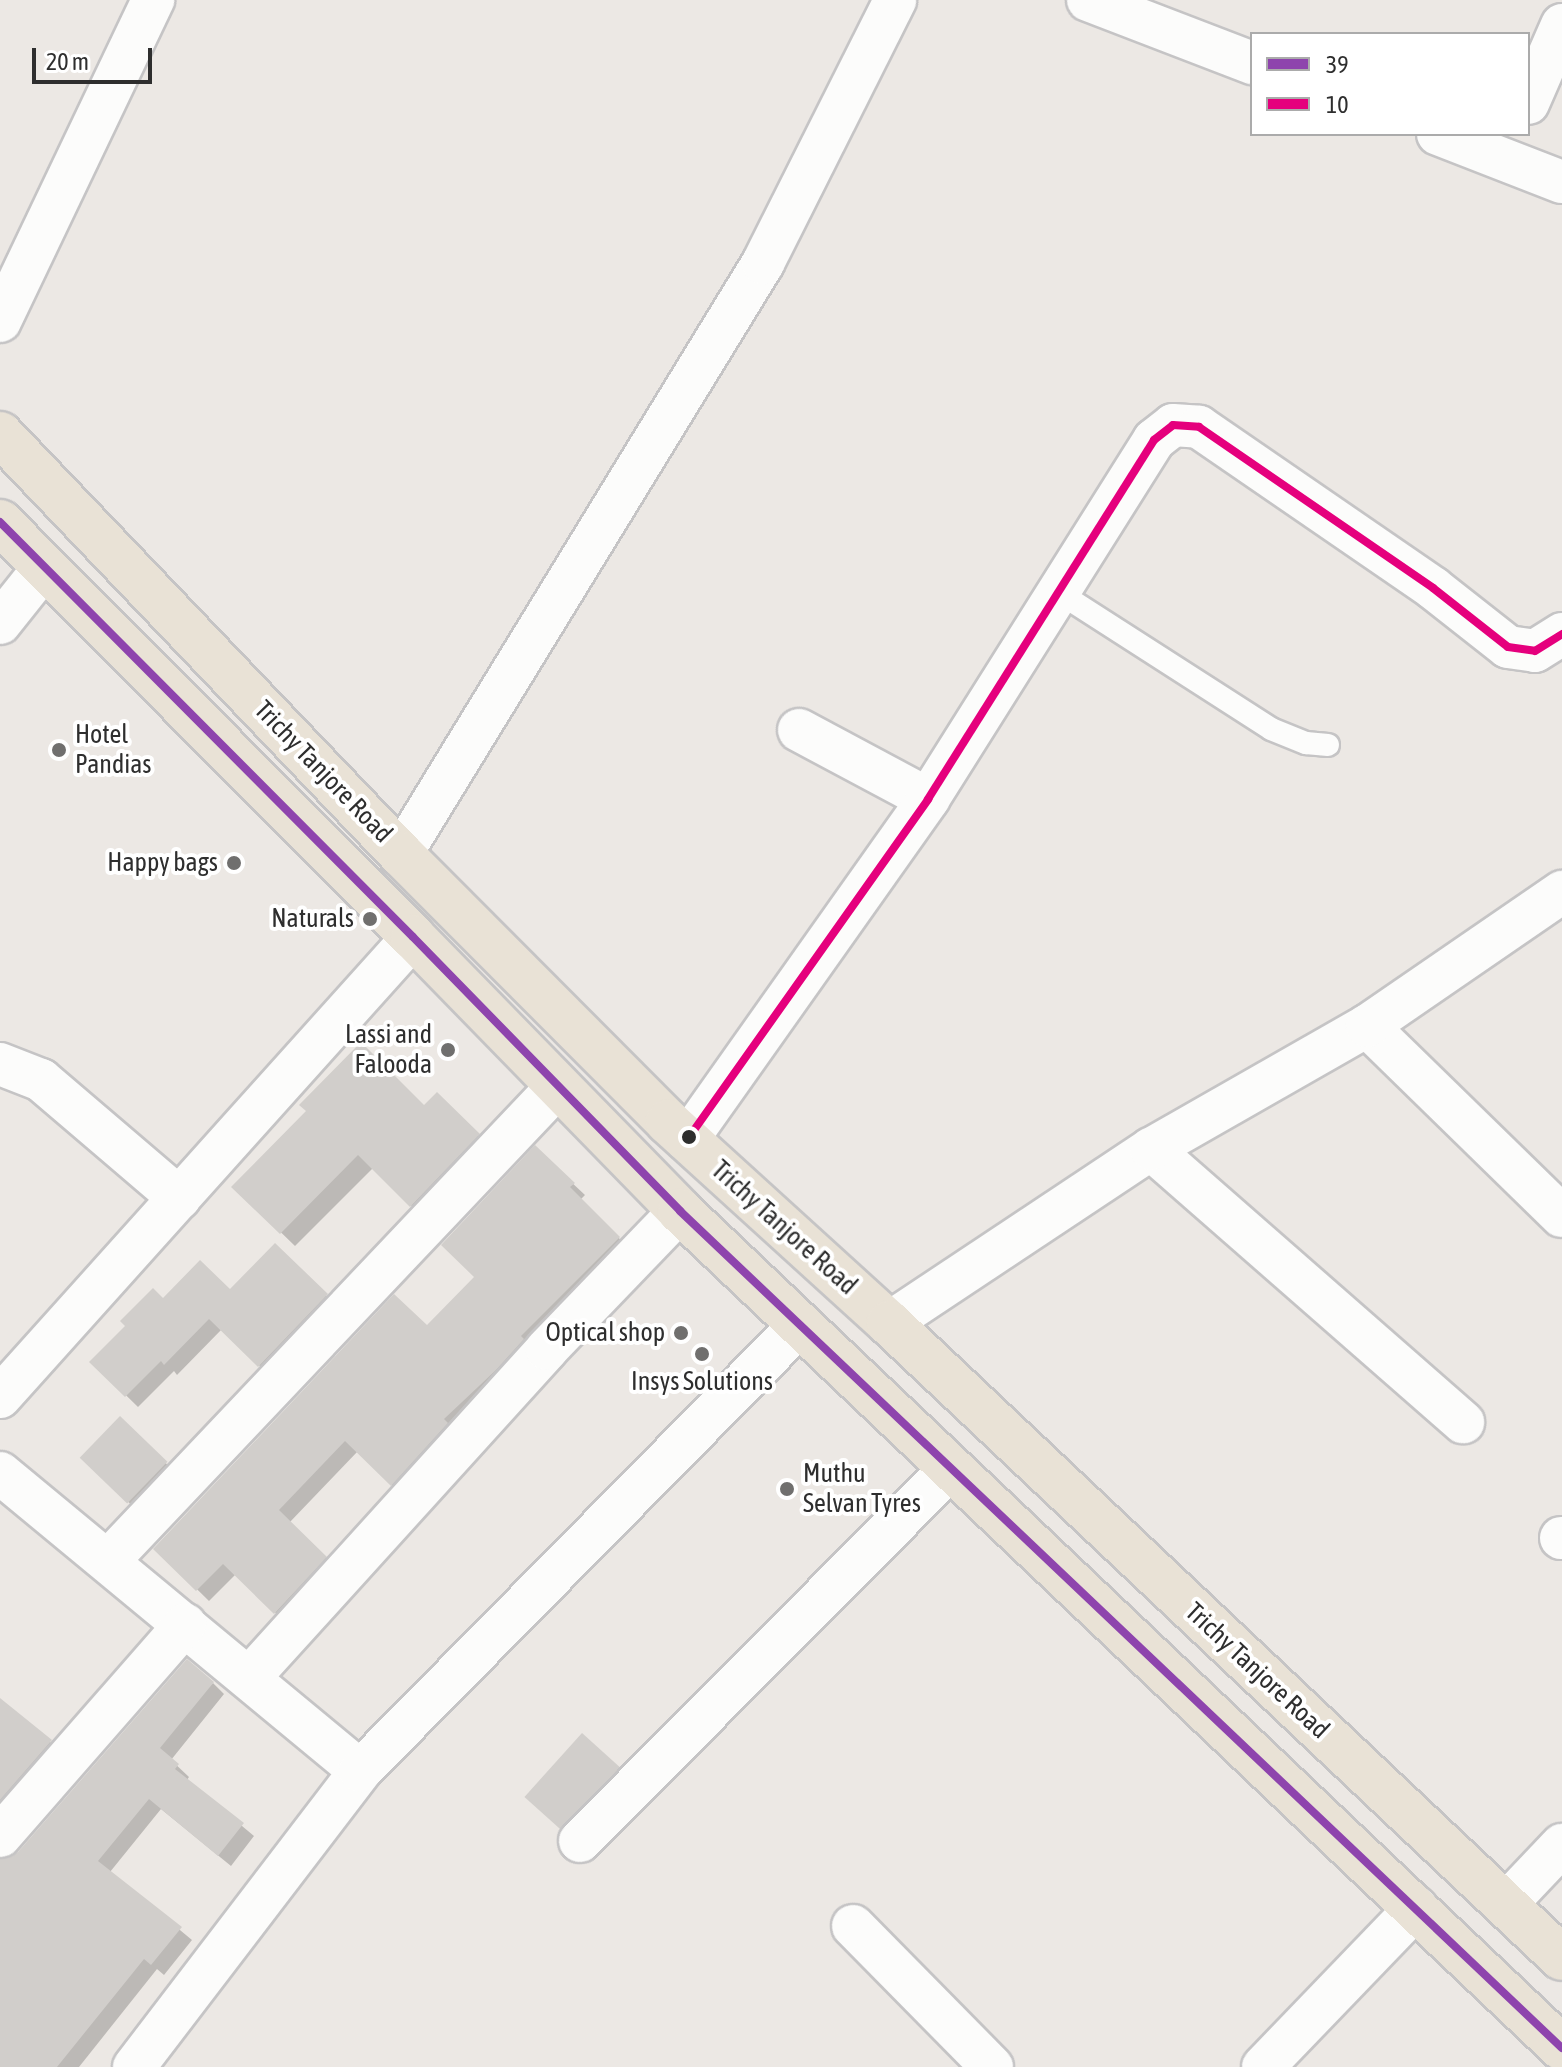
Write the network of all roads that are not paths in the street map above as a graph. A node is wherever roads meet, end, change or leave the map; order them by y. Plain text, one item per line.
1 (153, 0) edge
2 (895, 0) edge
3 (1088, 0) edge
4 (1562, 25) edge
5 (1250, 62) edge
6 (1530, 98) edge
7 (1450, 136) edge
8 (1509, 146) edge
9 (1562, 182) edge
10 (0, 321) edge
11 (0, 434) edge
12 (0, 522) edge
13 (43, 569) junction
14 (1058, 592) junction
15 (0, 623) edge
16 (1562, 634) edge
17 (799, 730) dead end
18 (1328, 745) dead end
19 (928, 799) junction
20 (401, 854) junction
21 (1557, 902) edge
22 (413, 937) junction
23 (1367, 1026) junction
24 (0, 1064) edge
25 (558, 1086) junction
26 (687, 1140) junction
27 (1151, 1149) junction
28 (179, 1198) junction
29 (680, 1211) junction
30 (1562, 1216) edge
31 (889, 1323) junction
32 (800, 1325) junction
33 (0, 1397) edge
34 (1463, 1422) dead end
35 (951, 1468) junction
36 (0, 1473) edge
37 (108, 1561) junction
38 (185, 1625) junction
39 (249, 1678) junction
40 (360, 1771) junction
41 (0, 1836) edge
42 (580, 1841) dead end
43 (1562, 1845) edge
44 (1505, 1905) junction
45 (1416, 1908) junction
46 (853, 1926) dead end
47 (1562, 1958) edge
48 (1562, 2048) edge
49 (134, 2067) edge
50 (992, 2067) edge
51 (1263, 2067) edge

1 - 10 street
2 - 20 street
3 - 5 street
4 - 6 street
7 - 8 street
8 - 9 street
11 - 20 highway, Trichy Tanjore Road
12 - 13 highway, Trichy Tanjore Road
13 - 15 street
13 - 22 highway, Trichy Tanjore Road
14 - 16 street
14 - 18 lane
14 - 19 street
17 - 19 street
19 - 26 street
20 - 26 highway, Trichy Tanjore Road
21 - 23 street
22 - 25 highway, Trichy Tanjore Road
22 - 28 street
23 - 27 street
23 - 30 street
24 - 28 street
25 - 29 highway, Trichy Tanjore Road
25 - 37 street
26 - 31 highway, Trichy Tanjore Road
27 - 31 street
27 - 34 street
28 - 33 street
29 - 32 highway, Trichy Tanjore Road
29 - 39 street
31 - 44 highway, Trichy Tanjore Road
32 - 35 highway, Trichy Tanjore Road
32 - 40 street
35 - 42 street
35 - 45 highway, Trichy Tanjore Road
36 - 37 street
37 - 38 street
38 - 39 street
38 - 41 street
39 - 40 street
40 - 49 street
43 - 44 street
44 - 47 highway, Trichy Tanjore Road
45 - 48 highway, Trichy Tanjore Road
45 - 51 street
46 - 50 street

